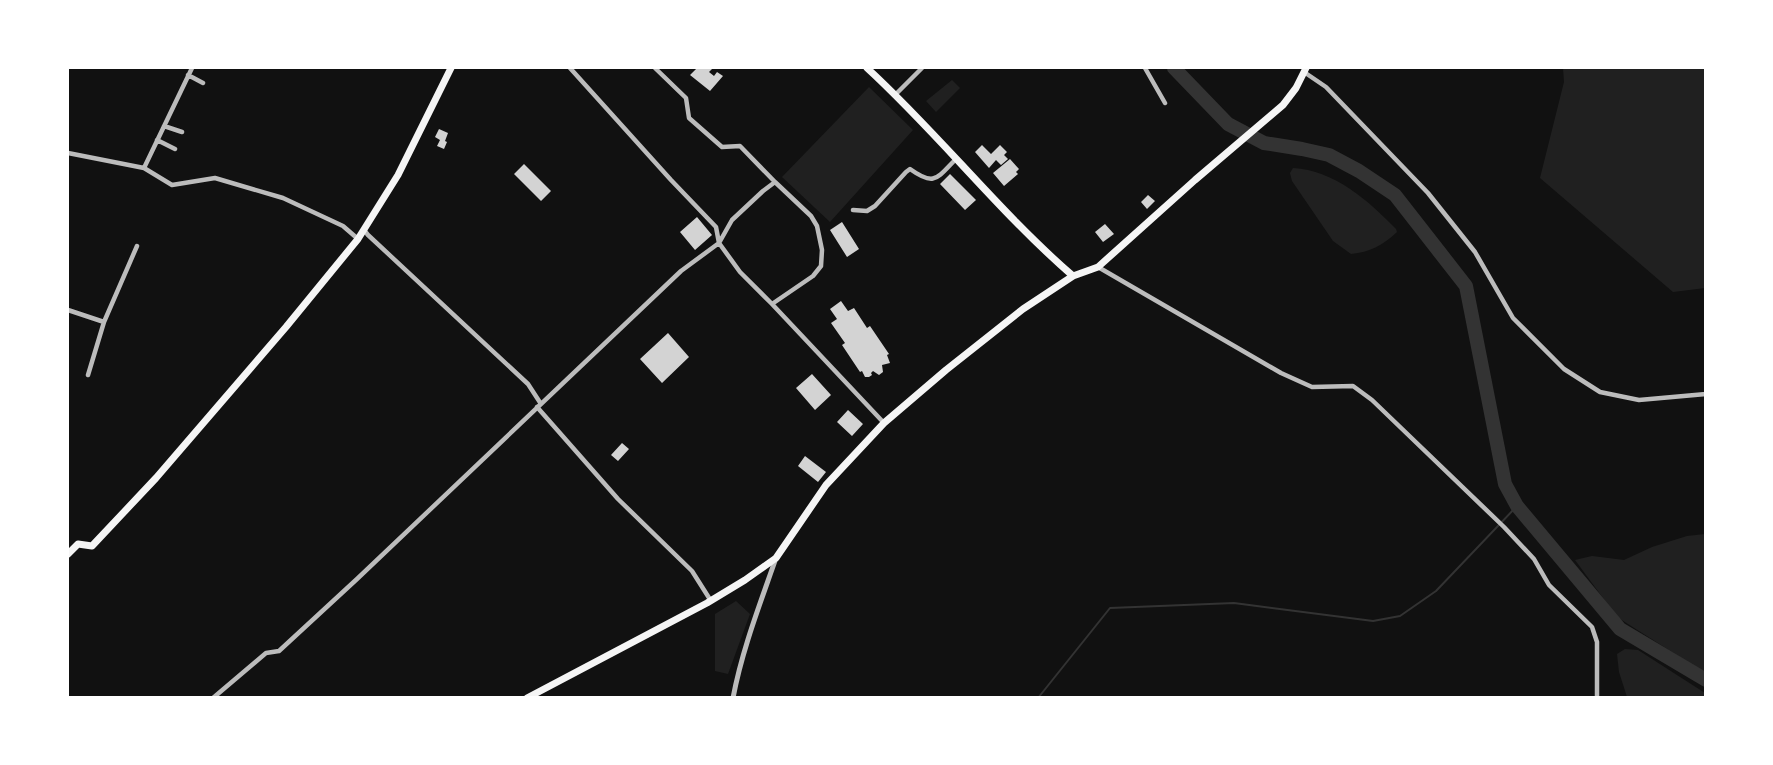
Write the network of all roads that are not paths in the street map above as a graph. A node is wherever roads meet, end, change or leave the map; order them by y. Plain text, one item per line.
1 (192, 68) edge
2 (452, 68) edge
3 (570, 68) edge
4 (655, 68) edge
5 (867, 68) edge
6 (922, 68) edge
7 (1145, 68) edge
8 (1305, 70) edge
9 (188, 75) junction
10 (203, 82) dead end
11 (896, 94) junction
12 (1165, 103) dead end
13 (164, 126) junction
14 (182, 132) dead end
15 (157, 140) junction
16 (175, 149) dead end
17 (68, 153) edge
18 (956, 159) junction
19 (144, 168) junction
20 (775, 182) junction
21 (853, 210) dead end
22 (364, 230) junction
23 (358, 239) junction
24 (719, 243) junction
25 (136, 246) dead end
26 (1098, 267) junction
27 (1073, 276) junction
28 (772, 304) junction
29 (68, 310) edge
30 (104, 322) junction
31 (88, 375) dead end
32 (1706, 394) edge
33 (538, 406) junction
34 (884, 423) junction
35 (68, 554) edge
36 (776, 558) junction
37 (711, 601) junction
38 (213, 698) edge
39 (527, 698) edge
40 (734, 698) edge
41 (1597, 698) edge

1 - 9 street
2 - 22 main road
3 - 24 street
4 - 20 street
5 - 11 main road
6 - 11 street
7 - 12 street
8 - 26 main road
8 - 32 street
9 - 10 street
9 - 13 street
11 - 18 main road
13 - 14 street
13 - 15 street
15 - 16 street
15 - 19 street
17 - 19 street
18 - 21 street
18 - 27 main road
19 - 23 street
20 - 24 street
20 - 28 street
22 - 23 main road
22 - 33 street
23 - 35 main road
24 - 28 street
24 - 33 street
25 - 30 street
26 - 27 main road
26 - 41 street
27 - 34 main road
28 - 34 street
29 - 30 street
30 - 31 street
33 - 37 street
33 - 38 street
34 - 36 main road
36 - 37 main road
36 - 40 street
37 - 39 main road

